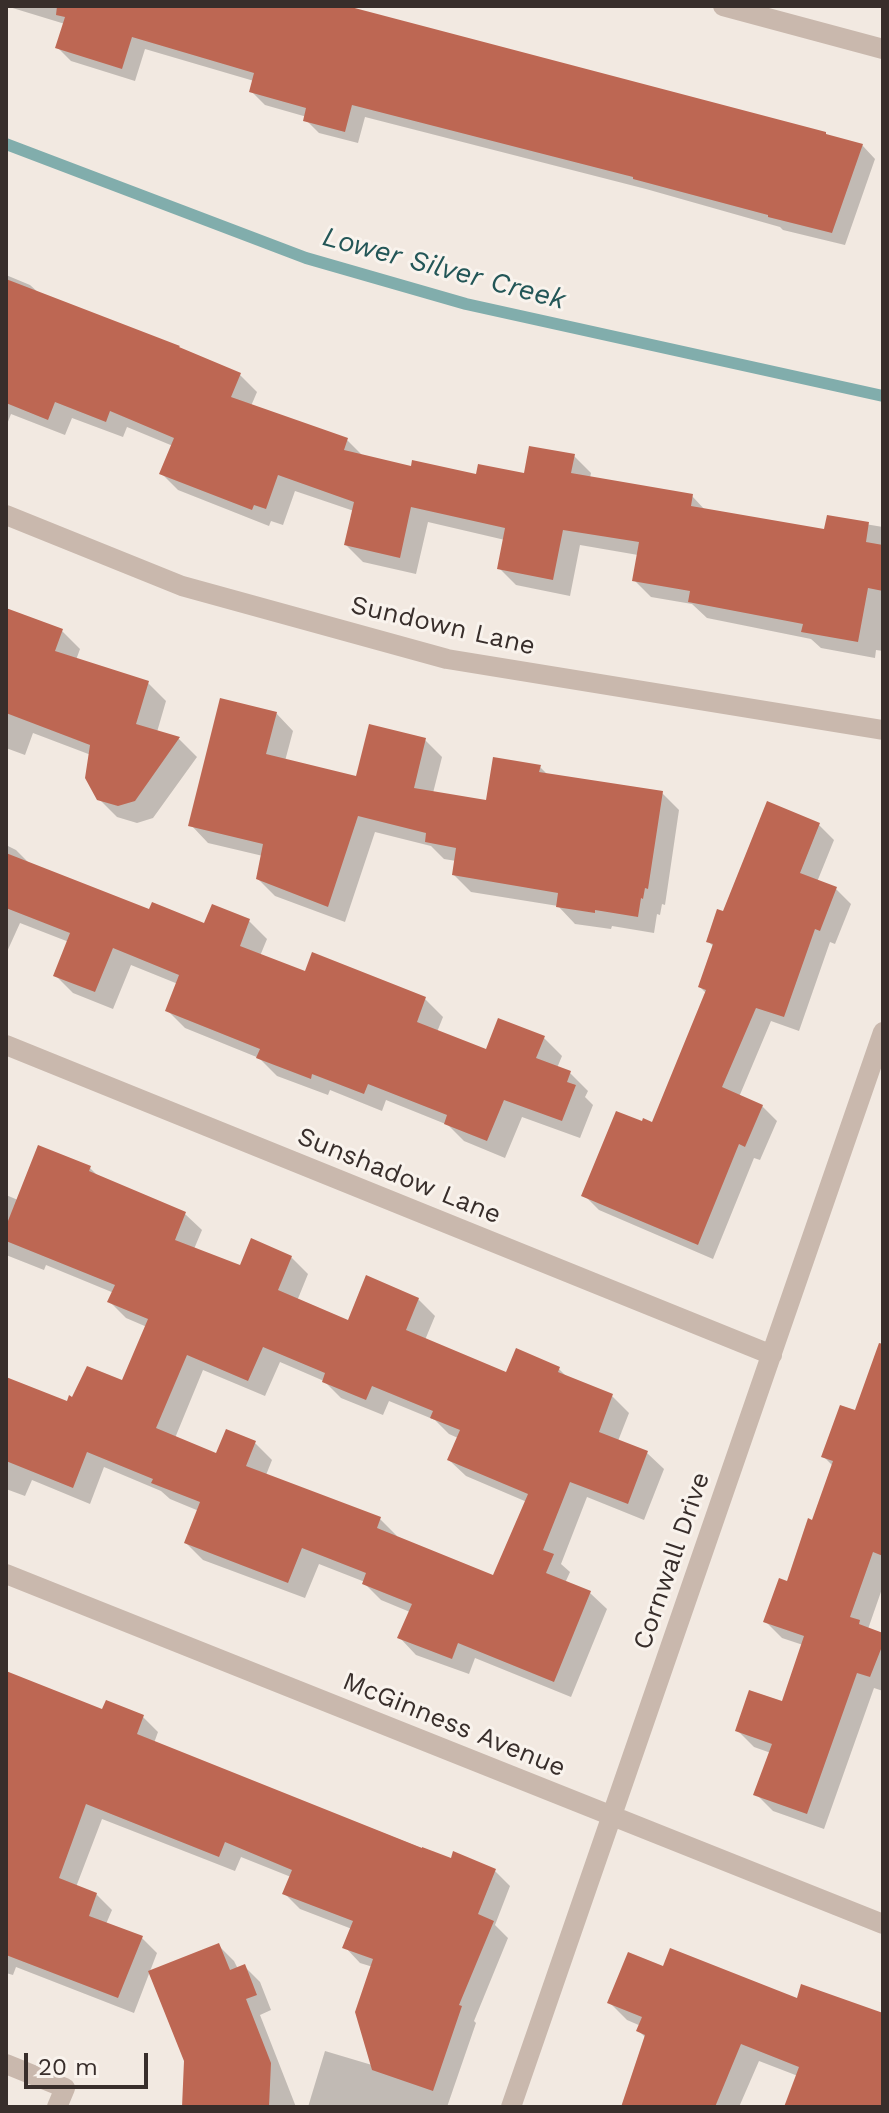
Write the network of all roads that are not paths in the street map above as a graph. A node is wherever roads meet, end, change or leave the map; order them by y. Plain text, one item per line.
1 (723, 6) edge
2 (883, 49) edge
3 (6, 515) edge
4 (883, 730) edge
5 (883, 1032) edge
6 (6, 1045) edge
7 (772, 1355) junction
8 (6, 1574) edge
9 (611, 1817) junction
10 (883, 1924) edge
11 (6, 2064) edge
12 (61, 2098) edge
13 (511, 2107) edge

1 - 2 street
3 - 4 street, Sundown Lane
5 - 7 street, Cornwall Drive
6 - 7 street, Sunshadow Lane
7 - 9 street, Cornwall Drive
8 - 9 street, McGinness Avenue
9 - 10 street, McGinness Avenue
9 - 13 street, Cornwall Drive
11 - 12 street

